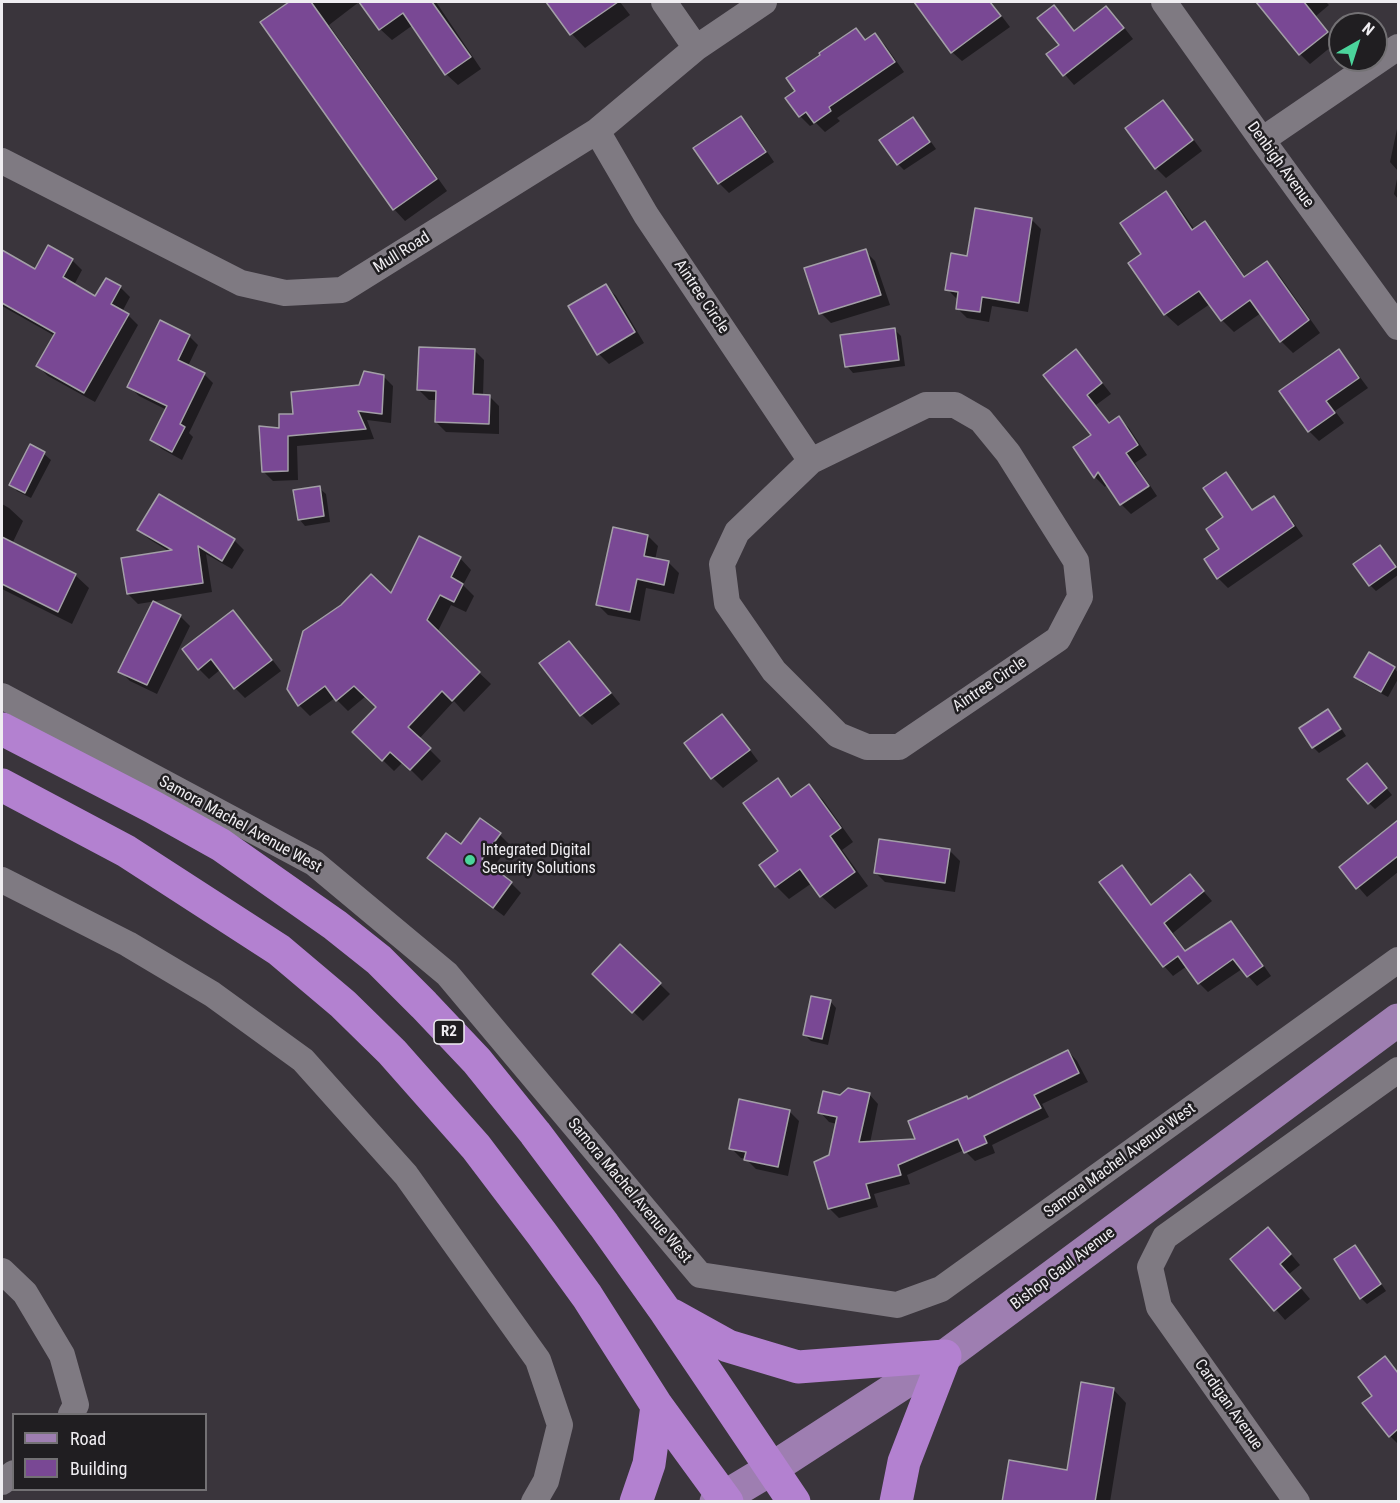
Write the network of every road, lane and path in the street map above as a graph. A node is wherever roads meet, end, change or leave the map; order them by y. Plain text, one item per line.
1 (664, 2) edge
2 (764, 2) edge
3 (1164, 2) edge
4 (1398, 47) edge
5 (696, 48) junction
6 (597, 130) junction
7 (1262, 140) junction
8 (2, 161) edge
9 (1398, 327) edge
10 (811, 461) junction
11 (2, 696) edge
12 (2, 729) edge
13 (2, 785) edge
14 (2, 880) edge
15 (1398, 960) edge
16 (1398, 1020) edge
17 (1398, 1070) edge
18 (2, 1271) edge
19 (666, 1312) junction
20 (945, 1356) junction
21 (657, 1406) junction
22 (72, 1413) edge
23 (771, 1469) junction
24 (722, 1500) edge
25 (534, 1502) edge
26 (636, 1502) edge
27 (794, 1502) edge
28 (896, 1502) edge
29 (1297, 1502) edge

1 - 5 street
2 - 5 street, Mull Road
3 - 7 street, Denbigh Avenue
4 - 7 street
5 - 6 street, Mull Road
6 - 8 street, Mull Road
6 - 10 street, Aintree Circle
7 - 9 street, Denbigh Avenue
10 - 10 street, Aintree Circle
11 - 15 street, Samora Machel Avenue West
12 - 19 highway, Samora Machel Avenue West / R2
13 - 21 highway
14 - 25 street
16 - 20 main road, Bishop Gaul Avenue
17 - 29 street, Cardigan Avenue
18 - 22 street
19 - 20 highway
19 - 23 highway, Samora Machel Avenue West / R2
20 - 23 main road, Bishop Gaul Avenue
20 - 28 highway
21 - 24 highway
21 - 26 highway
23 - 24 main road, Bishop Gaul Avenue
23 - 27 highway, R2

